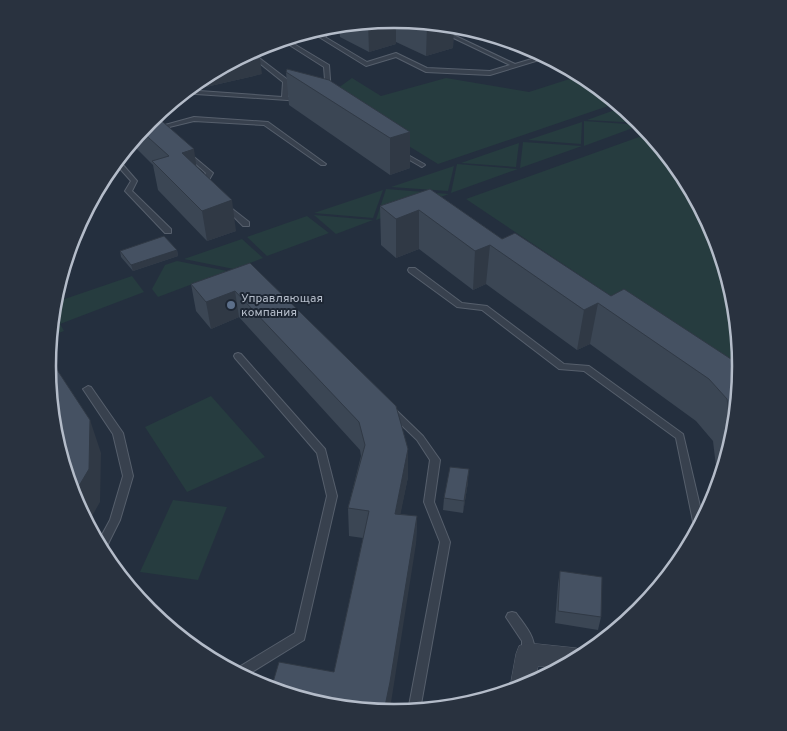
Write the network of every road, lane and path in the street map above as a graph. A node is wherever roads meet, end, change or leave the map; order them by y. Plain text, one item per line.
1 (445, 31) edge
2 (325, 35) edge
3 (469, 36) dead end
4 (457, 37) junction
5 (290, 44) edge
6 (255, 57) edge
7 (537, 59) edge
8 (515, 66) junction
9 (194, 93) edge
10 (285, 98) junction
11 (310, 101) edge
12 (329, 103) edge
13 (158, 128) junction
14 (152, 129) edge
15 (165, 134) edge
16 (180, 147) edge
17 (397, 150) edge
18 (323, 164) dead end
19 (121, 166) edge
20 (422, 166) dead end
21 (209, 192) edge
22 (216, 198) edge
23 (246, 224) dead end
24 (168, 231) dead end
25 (412, 270) dead end
26 (238, 356) dead end
27 (88, 390) dead end
28 (386, 404) edge
29 (697, 515) edge
30 (105, 540) edge
31 (512, 617) dead end
32 (528, 654) junction
33 (563, 658) edge
34 (245, 670) edge
35 (524, 678) edge
36 (415, 703) edge

1 - 4 lane
2 - 8 lane
3 - 4 lane
4 - 8 lane
5 - 12 lane
6 - 10 lane
7 - 8 lane
9 - 10 lane
10 - 11 lane
13 - 14 lane
13 - 15 lane
13 - 18 lane
16 - 21 lane
17 - 20 lane
19 - 24 lane
22 - 23 lane
25 - 29 lane
26 - 34 lane
27 - 30 lane
28 - 36 lane
31 - 32 lane
32 - 33 street
32 - 35 street

